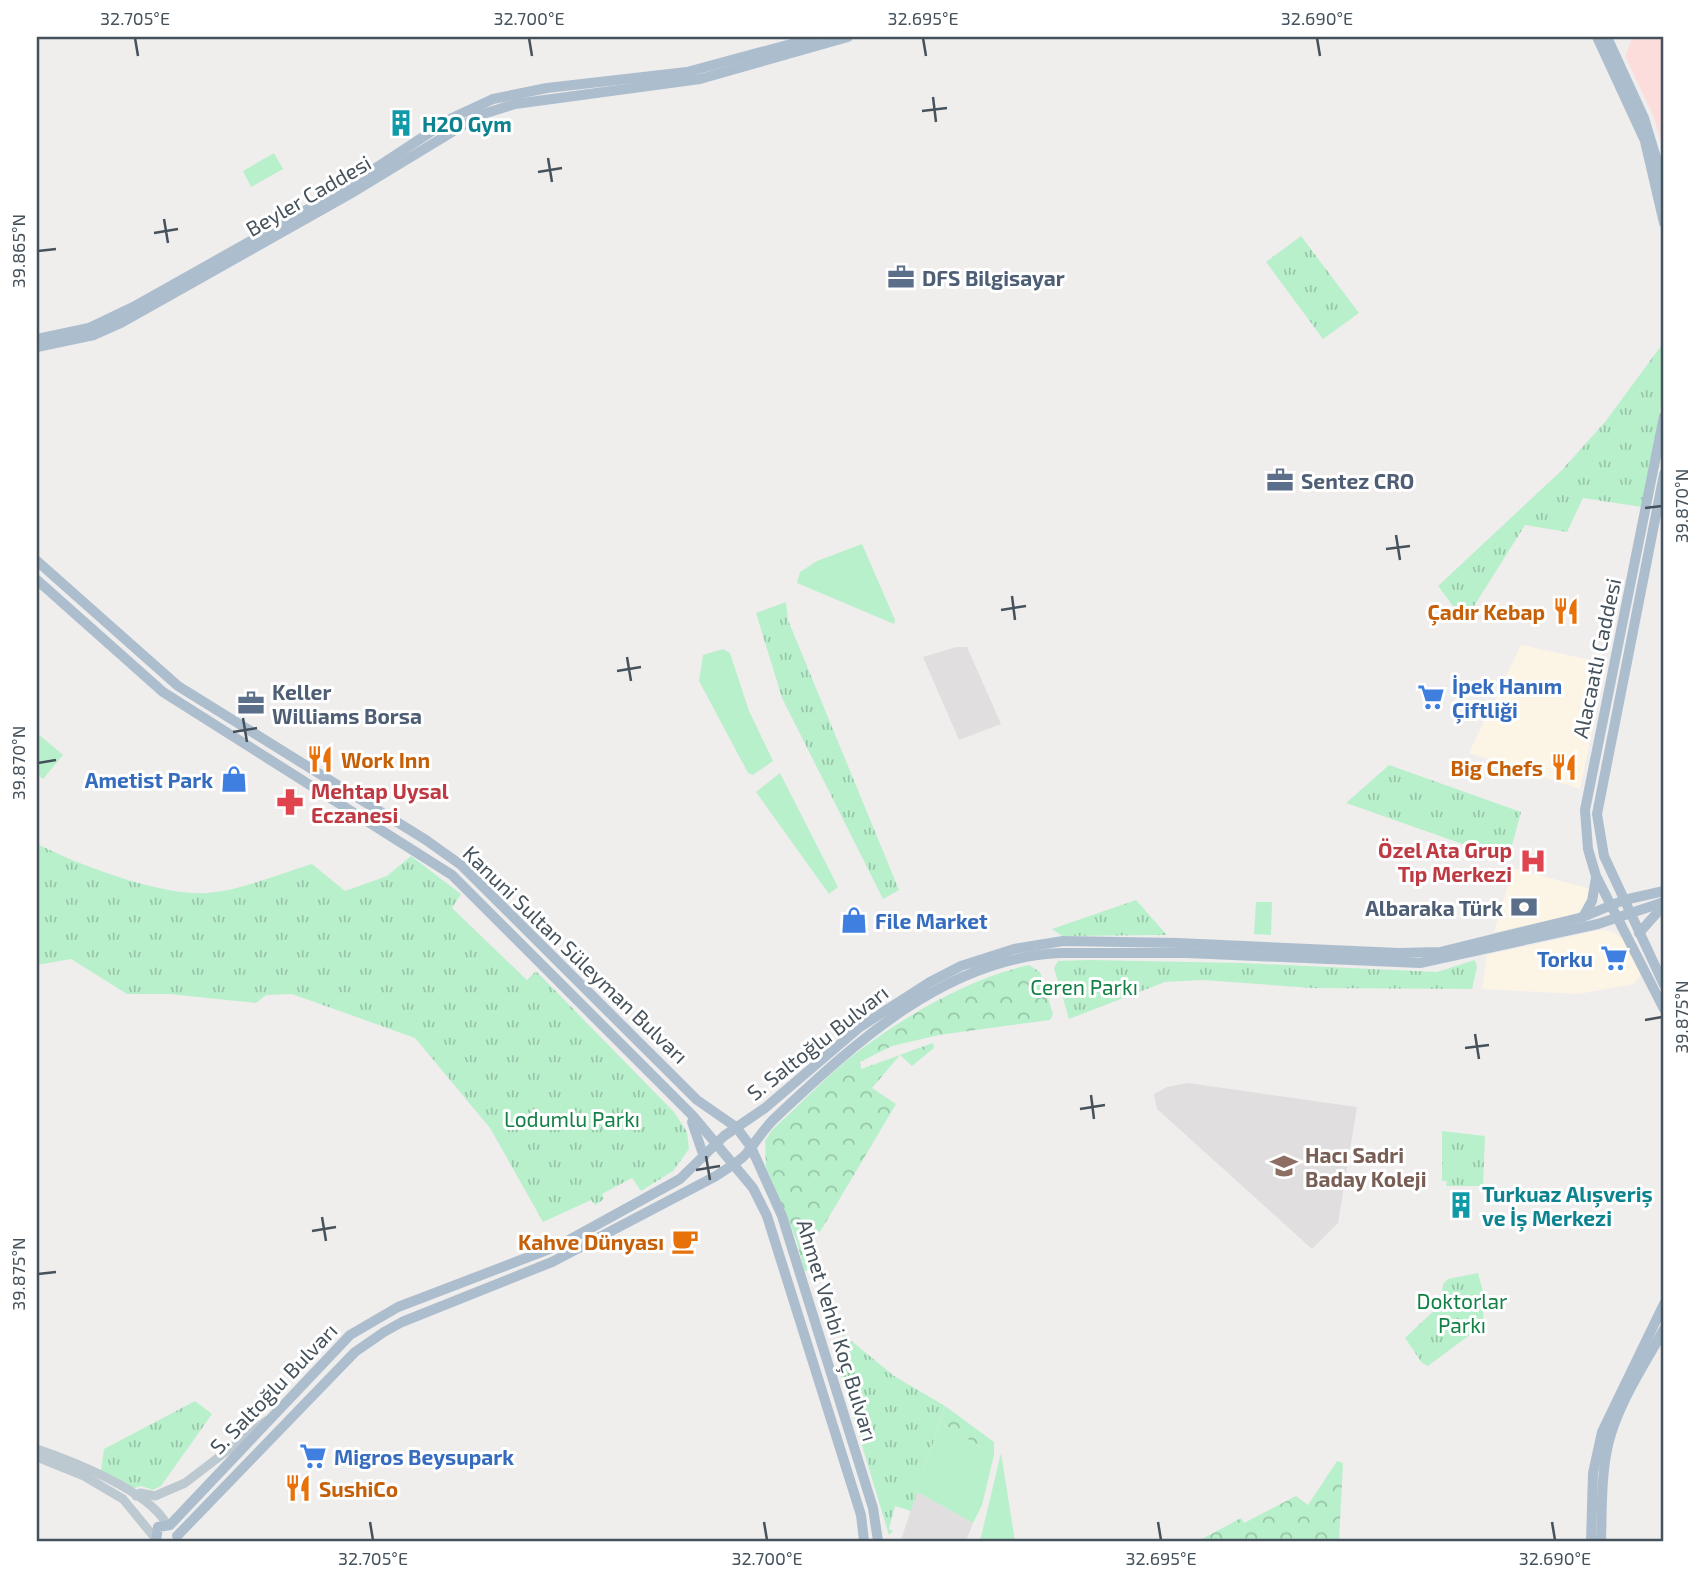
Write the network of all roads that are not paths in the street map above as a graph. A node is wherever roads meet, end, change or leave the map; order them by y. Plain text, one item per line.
1 (817, 37) edge
2 (848, 37) edge
3 (1597, 37) edge
4 (1607, 37) edge
5 (799, 46) junction
6 (1664, 184) edge
7 (344, 193) junction
8 (1663, 223) edge
9 (37, 339) edge
10 (37, 347) edge
11 (1664, 416) edge
12 (1664, 474) edge
13 (37, 561) edge
14 (37, 580) edge
15 (1596, 876) junction
16 (1664, 891) edge
17 (1624, 900) junction
18 (1664, 904) edge
19 (1611, 905) junction
20 (1630, 913) junction
21 (1583, 917) junction
22 (1618, 917) junction
23 (1639, 933) junction
24 (1664, 985) edge
25 (1664, 1009) edge
26 (684, 1107) junction
27 (736, 1128) junction
28 (743, 1137) joint
29 (715, 1144) junction
30 (751, 1147) junction
31 (722, 1155) joint
32 (704, 1157) junction
33 (731, 1165) junction
34 (1663, 1311) edge
35 (1664, 1329) edge
36 (273, 1416) junction
37 (37, 1448) edge
38 (37, 1457) edge
39 (62, 1462) junction
40 (136, 1496) junction
41 (168, 1525) junction
42 (177, 1538) edge
43 (155, 1539) edge
44 (864, 1541) edge
45 (877, 1541) edge
46 (1591, 1541) edge
47 (1601, 1541) edge

1 - 5 main road, Beyler Caddesi
2 - 5 main road, Beyler Caddesi
3 - 8 main road
4 - 6 main road
5 - 7 main road, Beyler Caddesi
7 - 9 main road, Beyler Caddesi
7 - 10 main road, Beyler Caddesi
11 - 15 main road, Alacaatlı Caddesi
12 - 17 main road, Alacaatlı Caddesi
13 - 27 main road, Kanuni Sultan Süleyman Bulvarı
14 - 26 main road, Kanuni Sultan Süleyman Bulvarı
15 - 19 main road, Alacaatlı Caddesi
15 - 21 main road
16 - 17 main road, S. Saltoğlu Bulvarı
17 - 19 main road, S. Saltoğlu Bulvarı
17 - 20 main road, Alacaatlı Caddesi
18 - 20 main road, S. Saltoğlu Bulvarı
18 - 23 main road
19 - 21 main road, S. Saltoğlu Bulvarı
19 - 22 main road, Alacaatlı Caddesi
20 - 22 main road, S. Saltoğlu Bulvarı
20 - 23 main road, Alacaatlı Caddesi
21 - 27 main road, S. Saltoğlu Bulvarı
22 - 25 main road, Alacaatlı Caddesi
22 - 30 main road, S. Saltoğlu Bulvarı
23 - 24 main road, Alacaatlı Caddesi
26 - 29 main road, Kanuni Sultan Süleyman Bulvarı
26 - 32 main road
27 - 28 main road, Kanuni Sultan Süleyman Bulvarı
27 - 29 main road, S. Saltoğlu Bulvarı
28 - 30 main road, Ahmet Vehbi Koç Bulvarı
29 - 31 main road, Kanuni Sultan Süleyman Bulvarı
29 - 32 main road, S. Saltoğlu Bulvarı
30 - 33 main road, S. Saltoğlu Bulvarı
30 - 45 main road, Ahmet Vehbi Koç Bulvarı
31 - 33 main road, Ahmet Vehbi Koç Bulvarı
32 - 36 main road, S. Saltoğlu Bulvarı
33 - 42 main road, S. Saltoğlu Bulvarı
33 - 44 main road, Ahmet Vehbi Koç Bulvarı
34 - 46 main road
35 - 47 main road
36 - 40 street
36 - 41 main road, S. Saltoğlu Bulvarı
37 - 39 street
38 - 39 street
39 - 40 street
39 - 43 street
40 - 41 street
41 - 42 main road, S. Saltoğlu Bulvarı
41 - 43 main road, S. Saltoğlu Bulvarı

